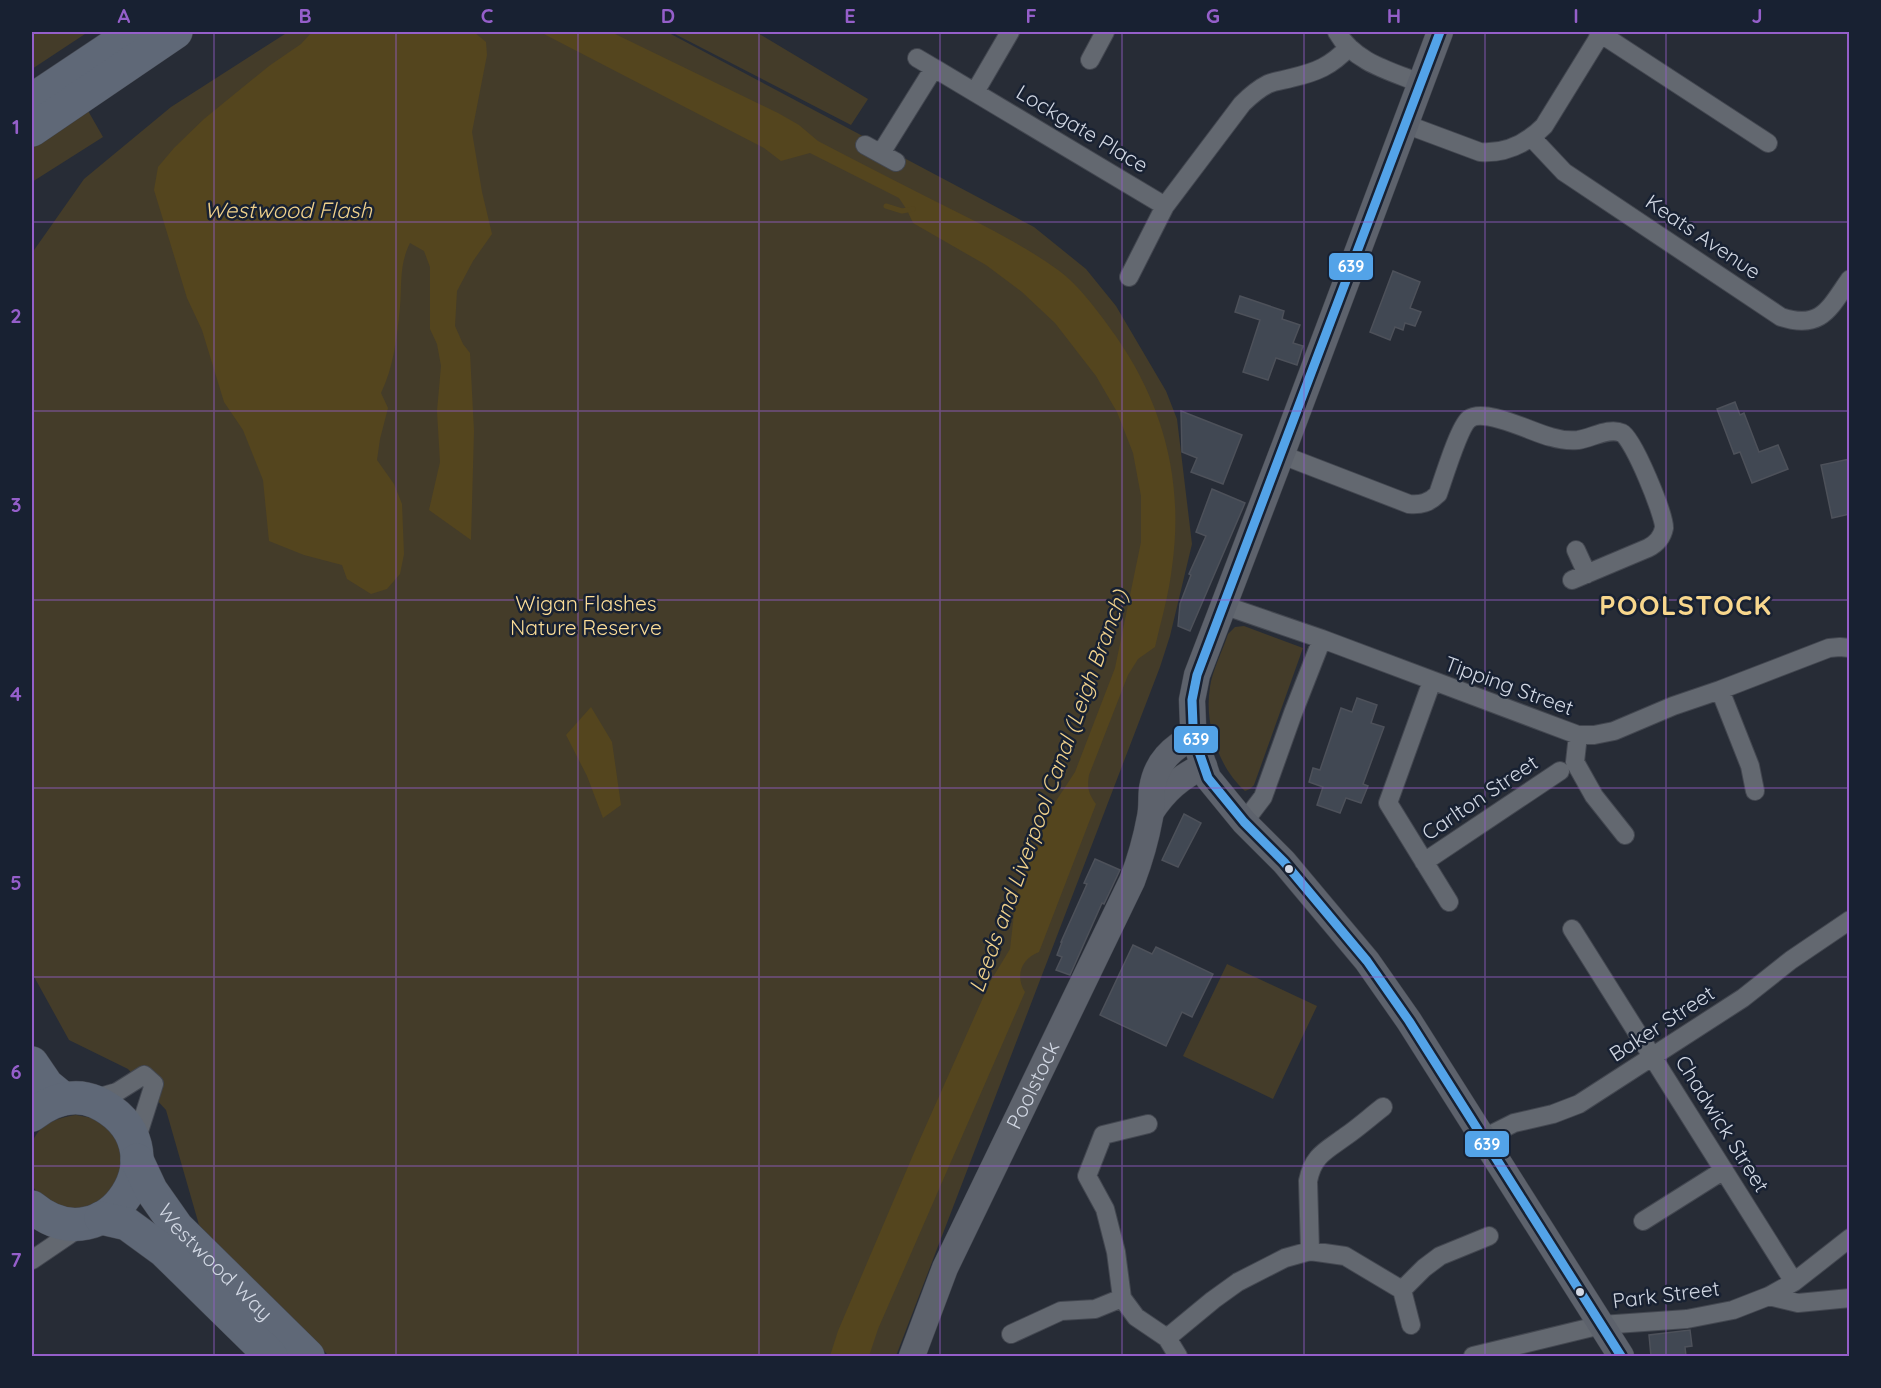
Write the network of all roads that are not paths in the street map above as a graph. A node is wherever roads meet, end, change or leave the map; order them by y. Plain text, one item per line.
1 (134, 32) edge
2 (176, 32) edge
3 (1010, 32) edge
4 (1337, 32) edge
5 (1440, 32) edge
6 (1600, 32) edge
7 (1097, 35) edge
8 (1349, 47) junction
9 (917, 58) dead end
10 (1090, 60) dead end
11 (934, 68) junction
12 (1420, 83) junction
13 (975, 92) junction
14 (32, 100) edge
15 (1405, 124) junction
16 (32, 130) edge
17 (1532, 138) junction
18 (1768, 143) dead end
19 (880, 153) dead end
20 (1165, 206) junction
21 (1129, 277) dead end
22 (1850, 279) edge
23 (1282, 455) junction
24 (1576, 550) dead end
25 (1223, 605) junction
26 (1322, 639) junction
27 (1850, 648) edge
28 (1432, 681) junction
29 (1720, 690) junction
30 (1578, 735) junction
31 (1195, 736) junction
32 (1204, 766) junction
33 (1560, 771) dead end
34 (1755, 791) dead end
35 (1150, 814) junction
36 (1244, 822) junction
37 (1625, 835) dead end
38 (1424, 862) junction
39 (1449, 902) dead end
40 (1850, 920) edge
41 (1572, 929) dead end
42 (1653, 1057) junction
43 (32, 1063) edge
44 (77, 1099) junction
45 (1383, 1107) dead end
46 (32, 1115) edge
47 (1148, 1124) dead end
48 (1484, 1138) junction
49 (136, 1152) junction
50 (1724, 1170) junction
51 (32, 1207) edge
52 (95, 1220) junction
53 (1643, 1221) dead end
54 (1489, 1236) dead end
55 (1850, 1238) edge
56 (1310, 1251) junction
57 (32, 1260) edge
58 (1794, 1282) junction
59 (1402, 1290) junction
60 (1768, 1296) junction
61 (1122, 1298) junction
62 (1850, 1298) edge
63 (1411, 1325) dead end
64 (1601, 1326) junction
65 (1011, 1334) dead end
66 (1167, 1338) junction
67 (271, 1356) edge
68 (308, 1356) edge
69 (912, 1356) edge
70 (1178, 1356) edge
71 (1473, 1356) edge
72 (1621, 1356) edge

1 - 14 highway
2 - 16 highway
3 - 13 street
4 - 8 street
5 - 12 main road
6 - 17 street
6 - 18 street
7 - 10 street
8 - 12 street
8 - 20 street
9 - 11 street, Lockgate Place
11 - 13 street, Lockgate Place
11 - 19 street
12 - 15 main road
13 - 20 street, Lockgate Place
15 - 17 street
15 - 23 main road
17 - 22 street, Keats Avenue
20 - 21 street
23 - 24 street
23 - 25 main road
25 - 26 street, Tipping Street
25 - 31 main road
26 - 28 street, Tipping Street
26 - 36 street
27 - 29 street, Tipping Street
28 - 30 street, Tipping Street
28 - 38 street
29 - 30 street, Tipping Street
29 - 34 street
30 - 37 street
31 - 32 main road
31 - 35 main road, Poolstock
32 - 35 main road, Poolstock
32 - 36 main road
33 - 38 street, Carlton Street
35 - 69 main road, Poolstock
36 - 48 main road
38 - 39 street
40 - 42 street, Baker Street
41 - 42 street, Chadwick Street
42 - 48 street, Baker Street
42 - 50 street, Chadwick Street
43 - 44 highway
44 - 46 highway
44 - 49 highway, Westwood Way
44 - 49 street
45 - 56 street
47 - 61 street
48 - 64 main road
49 - 52 highway
49 - 68 highway, Westwood Way
50 - 53 street
50 - 58 street, Chadwick Street
51 - 52 highway, Westwood Way
52 - 57 street
52 - 67 highway, Westwood Way
54 - 59 street
55 - 58 street
56 - 59 street
56 - 66 street
58 - 60 street, Park Street
59 - 63 street
60 - 62 street
60 - 64 street, Park Street
61 - 65 street
61 - 66 street
64 - 71 street, Park Street
64 - 72 main road
66 - 70 street

